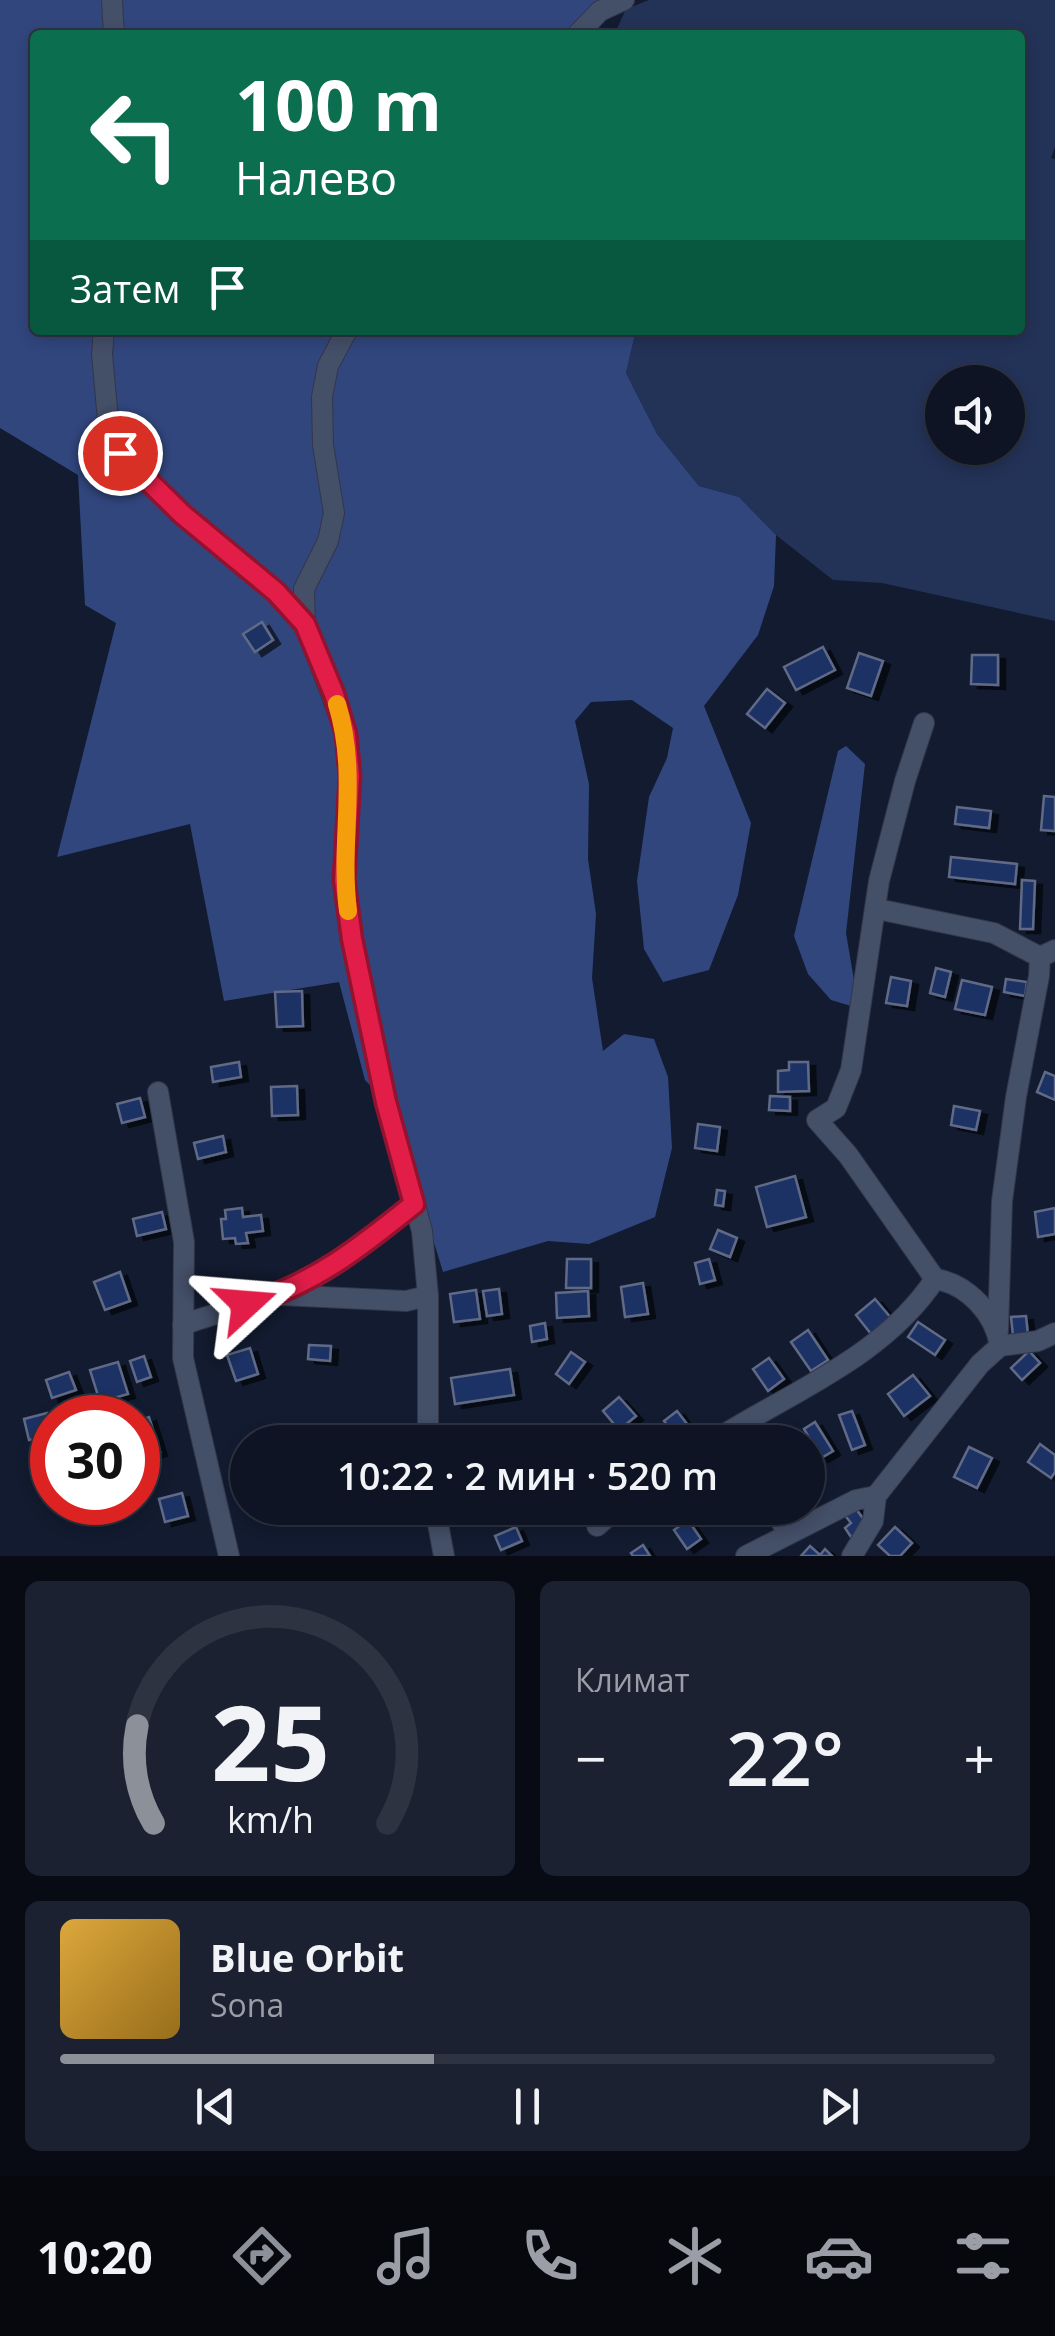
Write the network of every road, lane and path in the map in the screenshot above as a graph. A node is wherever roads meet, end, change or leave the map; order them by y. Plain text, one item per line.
1 (112, 0) edge
2 (624, 0) edge
3 (599, 6) edge
4 (114, 30) edge
5 (581, 30) edge
6 (104, 335) edge
7 (344, 335) edge
8 (305, 624) junction
9 (924, 723) dead end
10 (877, 909) junction
11 (1047, 954) edge
12 (158, 1092) dead end
13 (414, 1204) junction
14 (936, 1280) junction
15 (279, 1295) junction
16 (428, 1296) junction
17 (183, 1326) junction
18 (1055, 1333) edge
19 (999, 1339) junction
20 (428, 1425) edge
21 (746, 1425) edge
22 (876, 1496) junction
23 (438, 1525) edge
24 (783, 1525) edge
25 (788, 1534) junction
26 (229, 1556) edge
27 (444, 1556) edge
28 (746, 1556) edge
29 (852, 1556) edge

1 - 4 street
2 - 3 street
3 - 5 street
6 - 8 street
7 - 8 street
8 - 13 street
9 - 10 street
10 - 11 street
10 - 14 street
11 - 19 street
12 - 17 street
13 - 15 street
13 - 16 street
14 - 19 street
14 - 21 street
15 - 16 street
15 - 17 street
16 - 20 street
17 - 26 street
18 - 19 street
19 - 22 street
22 - 25 street
22 - 29 street
23 - 27 street
24 - 25 street
25 - 28 street

